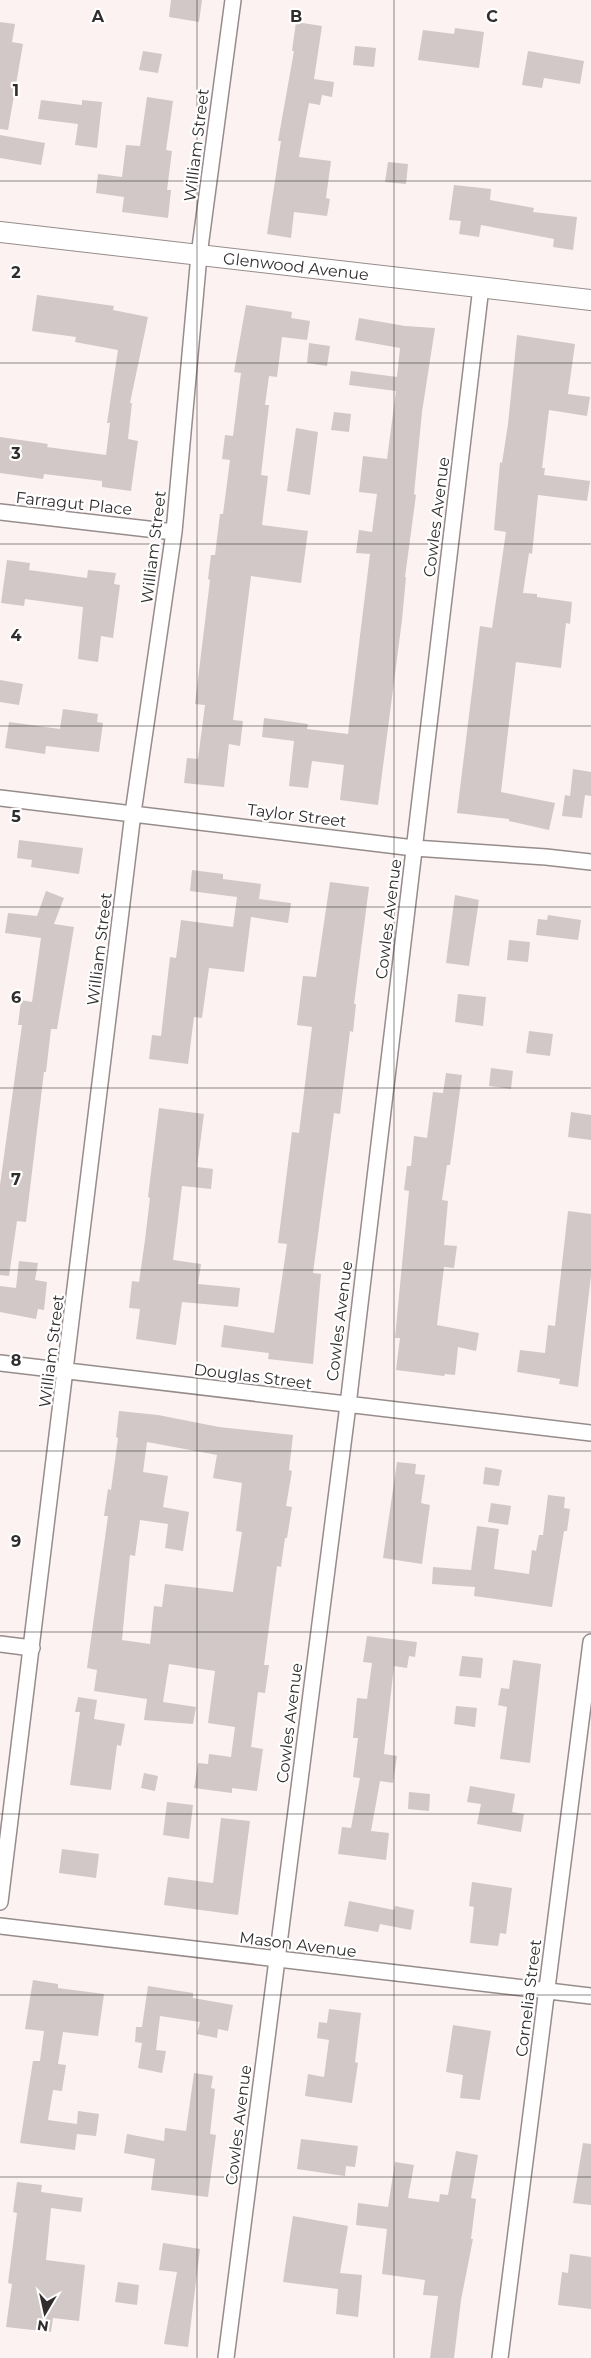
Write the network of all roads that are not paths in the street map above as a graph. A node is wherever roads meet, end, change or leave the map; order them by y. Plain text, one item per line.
1 (233, 0) edge
2 (0, 232) edge
3 (200, 255) junction
4 (481, 288) junction
5 (591, 300) edge
6 (0, 512) edge
7 (174, 532) junction
8 (0, 798) edge
9 (133, 813) junction
10 (414, 848) junction
11 (591, 862) edge
12 (0, 1363) edge
13 (66, 1372) junction
14 (348, 1405) junction
15 (591, 1433) edge
16 (591, 1642) edge
17 (0, 1644) edge
18 (32, 1648) junction
19 (0, 1902) edge
20 (0, 1926) edge
21 (277, 1959) junction
22 (547, 1990) junction
23 (591, 1996) edge
24 (226, 2358) edge
25 (500, 2358) edge

1 - 3 street, William Street
2 - 3 street, Glenwood Avenue
3 - 4 street, Glenwood Avenue
3 - 7 street, William Street
4 - 5 street, Glenwood Avenue
4 - 10 street, Cowles Avenue
6 - 7 street, Farragut Place
7 - 9 street, William Street
8 - 9 street, Taylor Street
9 - 10 street, Taylor Street
9 - 13 street, William Street
10 - 11 street, Taylor Street
10 - 14 street, Cowles Avenue
12 - 13 street, Douglas Street
13 - 14 street, Douglas Street
13 - 18 street, William Street
14 - 15 street, Douglas Street
14 - 21 street, Cowles Avenue
16 - 22 street, Cornelia Street
17 - 18 street
18 - 19 street, William Street
20 - 21 street, Mason Avenue
21 - 22 street, Mason Avenue
21 - 24 street, Cowles Avenue
22 - 23 street, Mason Avenue
22 - 25 street, Cornelia Street

